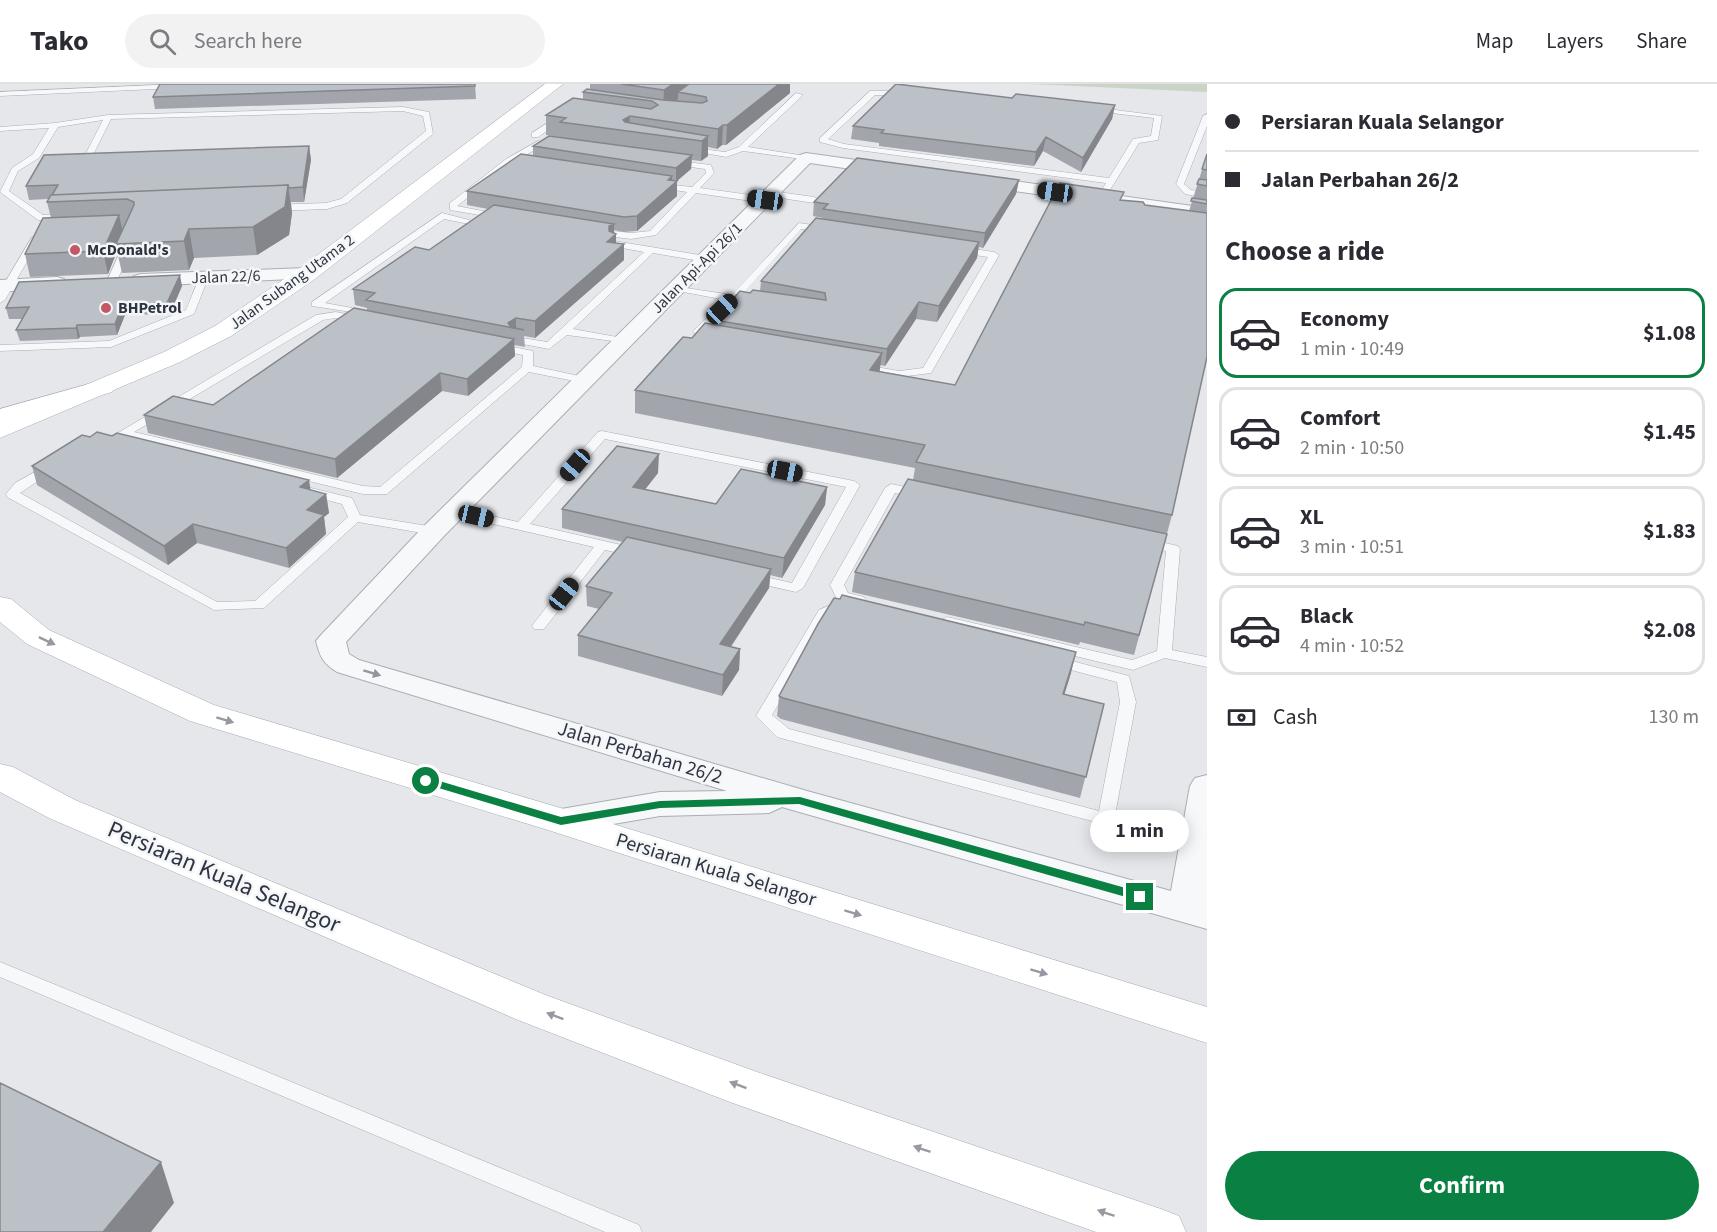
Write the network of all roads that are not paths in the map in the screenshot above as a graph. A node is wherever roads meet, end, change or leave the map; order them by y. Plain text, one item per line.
1 (555, 84) edge
2 (191, 86) edge
3 (92, 87) edge
4 (0, 94) edge
5 (921, 94) edge
6 (799, 95) dead end
7 (1087, 108) edge
8 (570, 113) edge
9 (1207, 116) edge
10 (108, 117) junction
11 (55, 125) junction
12 (0, 129) edge
13 (535, 135) dead end
14 (564, 147) edge
15 (672, 147) edge
16 (742, 149) junction
17 (88, 157) edge
18 (806, 158) junction
19 (664, 161) edge
20 (509, 162) junction
21 (544, 167) edge
22 (649, 183) edge
23 (1106, 190) junction
24 (696, 191) junction
25 (1207, 195) edge
26 (768, 197) junction
27 (814, 200) edge
28 (268, 208) edge
29 (1207, 213) edge
30 (77, 216) edge
31 (133, 232) edge
32 (47, 235) edge
33 (651, 250) junction
34 (706, 259) junction
35 (307, 274) junction
36 (203, 278) junction
37 (112, 281) junction
38 (677, 288) junction
39 (3, 290) edge
40 (734, 298) junction
41 (755, 302) edge
42 (565, 331) junction
43 (624, 341) junction
44 (0, 348) edge
45 (527, 368) junction
46 (585, 380) junction
47 (103, 387) junction
48 (0, 417) edge
49 (0, 430) edge
50 (119, 445) edge
51 (67, 457) edge
52 (936, 498) edge
53 (454, 511) junction
54 (355, 518) junction
55 (521, 526) junction
56 (434, 531) junction
57 (1128, 539) edge
58 (602, 545) junction
59 (648, 555) edge
60 (739, 576) edge
61 (0, 606) edge
62 (539, 626) dead end
63 (331, 641) joint
64 (1164, 653) junction
65 (1207, 662) edge
66 (0, 776) edge
67 (1207, 786) edge
68 (800, 801) junction
69 (1106, 819) junction
70 (561, 821) junction
71 (1197, 843) junction
72 (1196, 912) edge
73 (0, 969) edge
74 (1207, 1025) edge
75 (631, 1232) edge
76 (1161, 1232) edge

1 - 35 main road, Jalan Subang Utama 2
2 - 3 lane
3 - 4 lane
5 - 23 lane
6 - 16 lane
7 - 23 lane
8 - 13 lane
9 - 25 lane
10 - 11 lane
10 - 17 lane
10 - 28 lane
11 - 12 lane
11 - 30 lane
14 - 20 lane
15 - 16 lane
16 - 18 lane
18 - 23 street
18 - 26 street, Jalan Api-Api 26/1
19 - 24 lane
20 - 21 lane
20 - 42 lane
22 - 24 lane
23 - 29 street
24 - 26 lane
24 - 33 lane
26 - 27 lane
26 - 34 street, Jalan Api-Api 26/1
31 - 37 lane
32 - 39 lane
33 - 34 lane
33 - 42 lane
34 - 38 street, Jalan Api-Api 26/1
35 - 36 street, Jalan 22/6
35 - 47 main road, Jalan Subang Utama 2
36 - 37 street, Jalan 22/6
36 - 44 lane
37 - 39 street, Jalan 22/6
38 - 40 lane
38 - 43 street, Jalan Api-Api 26/1
40 - 40 lane
40 - 41 lane
42 - 43 lane
43 - 46 street, Jalan Api-Api 26/1
45 - 45 lane
45 - 46 lane
46 - 53 street, Jalan Api-Api 26/1
47 - 48 main road
47 - 49 main road, Jalan Subang Utama 2
50 - 54 lane
51 - 54 lane
52 - 69 lane
53 - 55 lane
53 - 56 street, Jalan Api-Api 26/1
54 - 56 lane
55 - 58 lane
55 - 60 lane
56 - 63 street, Jalan Api-Api 26/1
57 - 64 lane
58 - 59 lane
58 - 62 lane
61 -> 70 main road, Persiaran Kuala Selangor
63 -> 68 street, Jalan Perbahan 26/2
64 - 65 lane
64 - 69 lane
76 -> 66 main road, Persiaran Kuala Selangor
67 - 71 street
68 - 70 street
68 - 72 street, Jalan Perbahan 26/2
69 - 71 lane
70 -> 74 main road, Persiaran Kuala Selangor
71 - 72 street
73 - 75 lane

